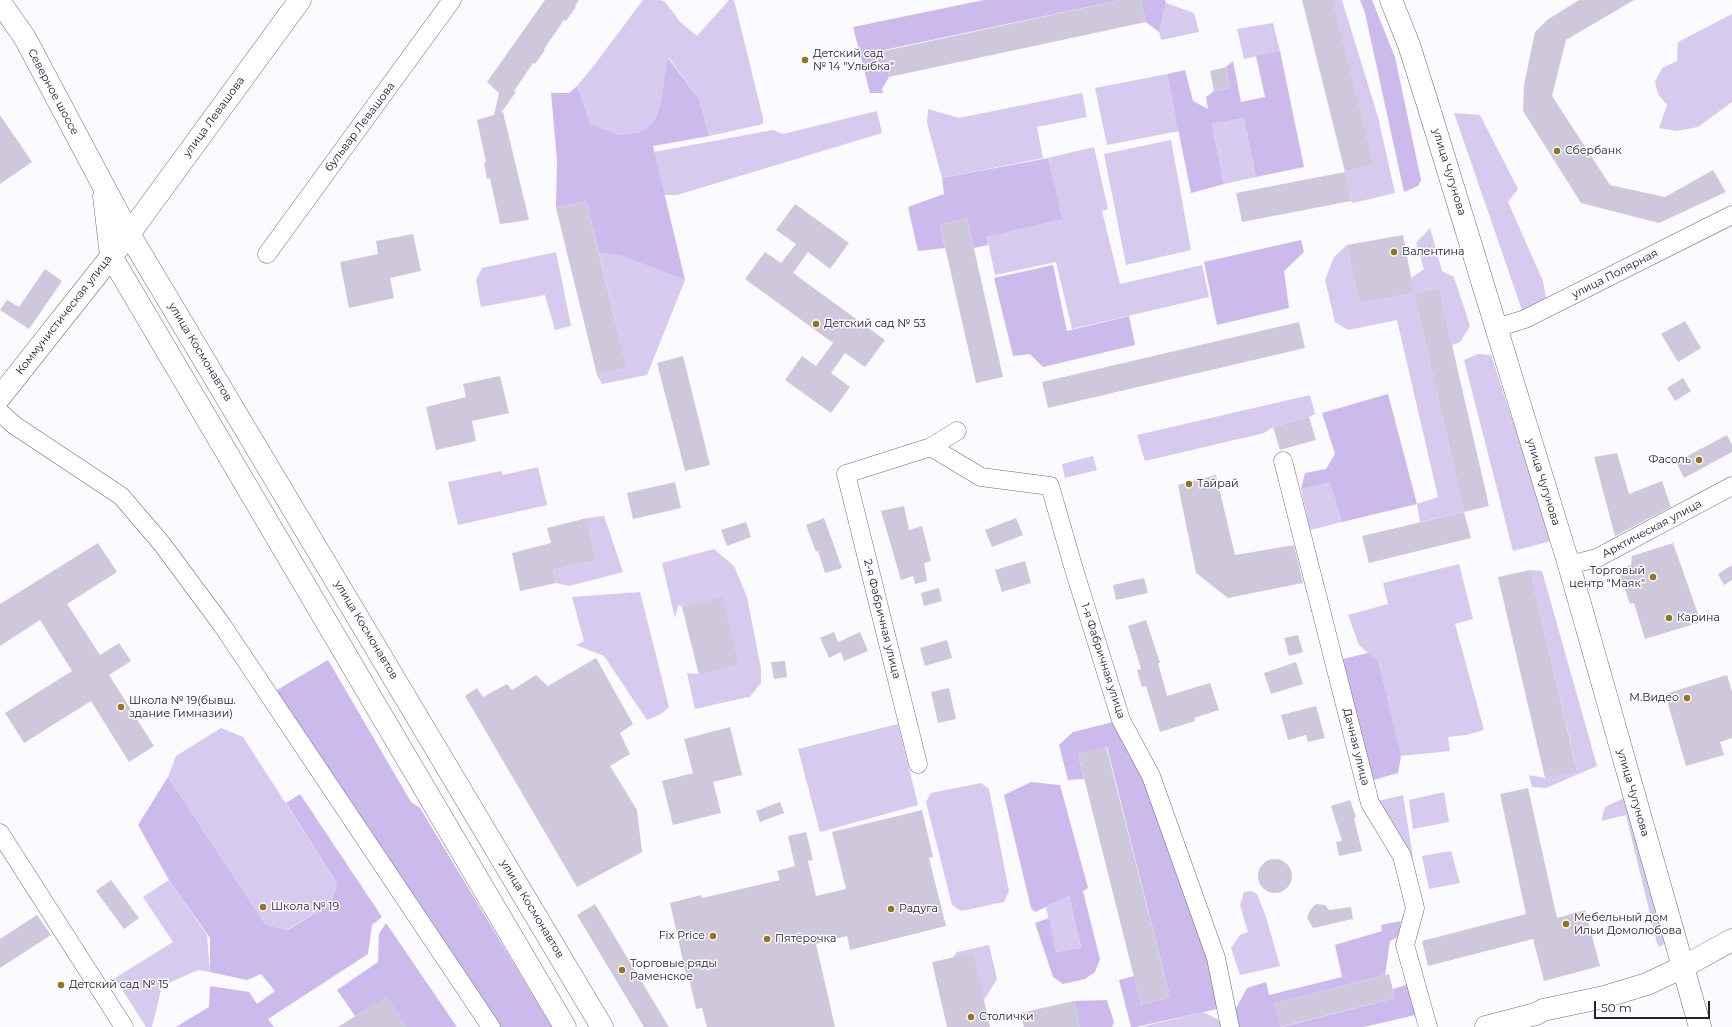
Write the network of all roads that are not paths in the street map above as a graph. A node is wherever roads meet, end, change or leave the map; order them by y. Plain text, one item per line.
1 (300, 0) edge
2 (452, 0) edge
3 (1391, 0) edge
4 (0, 2) edge
5 (102, 183) junction
6 (1732, 215) edge
7 (129, 234) junction
8 (267, 254) dead end
9 (111, 256) junction
10 (1496, 328) junction
11 (0, 397) edge
12 (0, 412) edge
13 (957, 431) dead end
14 (931, 447) junction
15 (1283, 461) dead end
16 (1732, 486) edge
17 (1569, 565) junction
18 (918, 764) dead end
19 (0, 833) edge
20 (1732, 940) edge
21 (1683, 967) junction
22 (124, 1027) edge
23 (492, 1027) edge
24 (565, 1027) edge
25 (602, 1027) edge
26 (1230, 1027) edge
27 (1428, 1027) edge
28 (1486, 1027) edge
29 (1700, 1027) edge

1 - 7 main road, улица Левашова
2 - 8 street, бульвар Левашова
3 - 10 main road, улица Чугунова
4 - 5 main road, Северное шоссе
5 - 7 main road, Северное шоссе
5 - 9 main road, Северное шоссе
6 - 10 street, улица Полярная
7 - 9 main road, Коммунистическая улица
7 - 25 main road, улица Космонавтов
9 - 11 main road, Коммунистическая улица
9 - 24 main road
10 - 17 main road, улица Чугунова
12 - 23 street
13 - 14 street
14 - 18 street, 2-я Фабричная улица
14 - 26 street, 1-я Фабричная улица
15 - 27 street, Дачная улица
16 - 17 street, Арктическая улица
17 - 21 main road, улица Чугунова
19 - 22 street
20 - 21 main road
21 - 28 main road
21 - 29 main road, улица Чугунова

